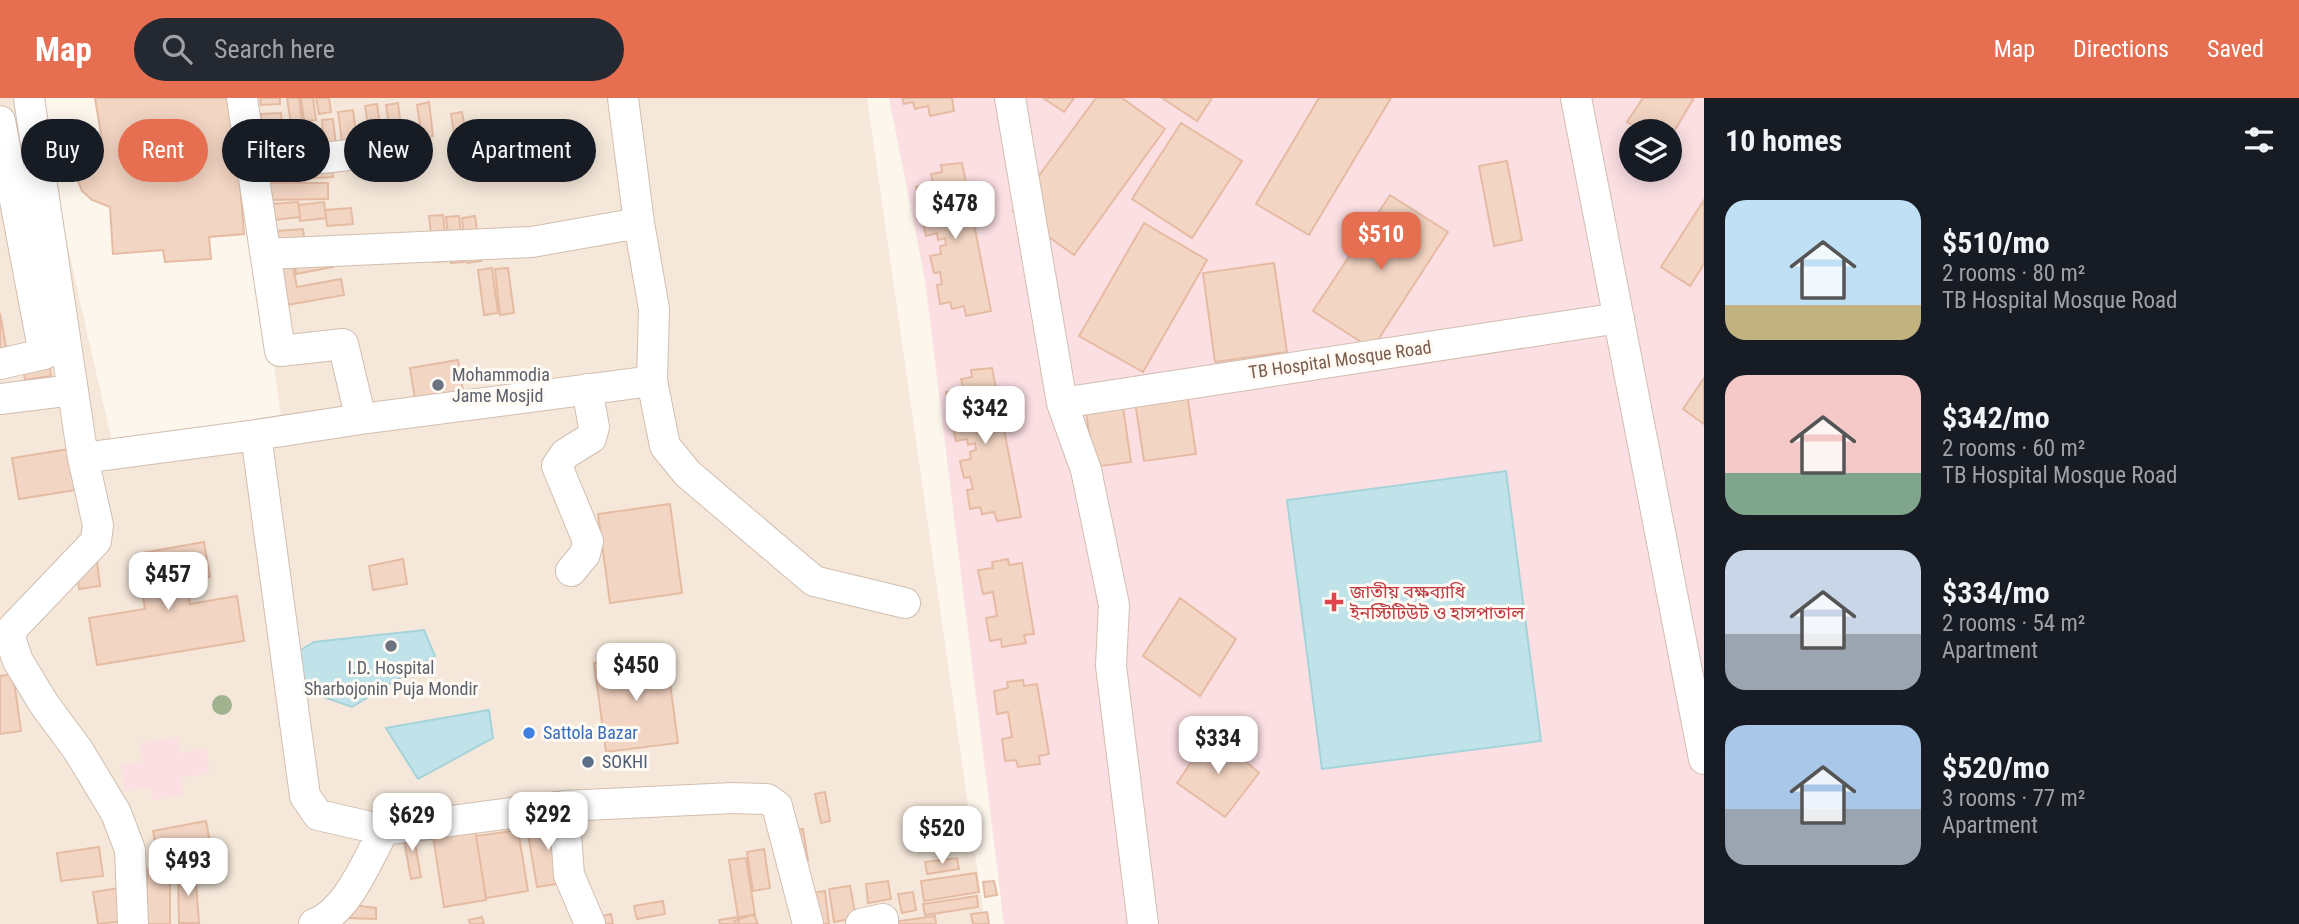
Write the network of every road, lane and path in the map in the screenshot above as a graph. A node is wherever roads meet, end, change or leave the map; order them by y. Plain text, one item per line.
1 (29, 98) edge
2 (242, 98) edge
3 (623, 98) edge
4 (1010, 98) edge
5 (1576, 98) edge
6 (245, 119) edge
7 (2, 136) edge
8 (255, 182) edge
9 (639, 223) junction
10 (266, 254) junction
11 (1619, 318) junction
12 (0, 364) edge
13 (652, 381) junction
14 (587, 389) junction
15 (73, 390) junction
16 (0, 399) edge
17 (1062, 403) junction
18 (361, 419) junction
19 (256, 435) junction
20 (83, 458) junction
21 (571, 571) dead end
22 (905, 603) dead end
23 (1704, 759) edge
24 (564, 806) junction
25 (384, 830) junction
26 (133, 924) edge
27 (314, 924) edge
28 (590, 924) edge
29 (808, 924) edge
30 (861, 924) edge
31 (883, 924) edge
32 (1143, 924) edge

1 - 15 street
2 - 6 street
3 - 9 street
4 - 17 street
5 - 11 street
7 - 12 street
8 - 10 street
9 - 10 street
9 - 13 street
10 - 18 street
11 - 17 street, TB Hospital Mosque Road
11 - 23 street
13 - 14 street
13 - 22 street
14 - 18 street
14 - 21 street
15 - 16 street
15 - 20 street
17 - 32 street
18 - 19 street
19 - 20 street
19 - 25 street
20 - 26 street
24 - 25 street
24 - 28 street
24 - 29 street
25 - 27 street
30 - 31 street

